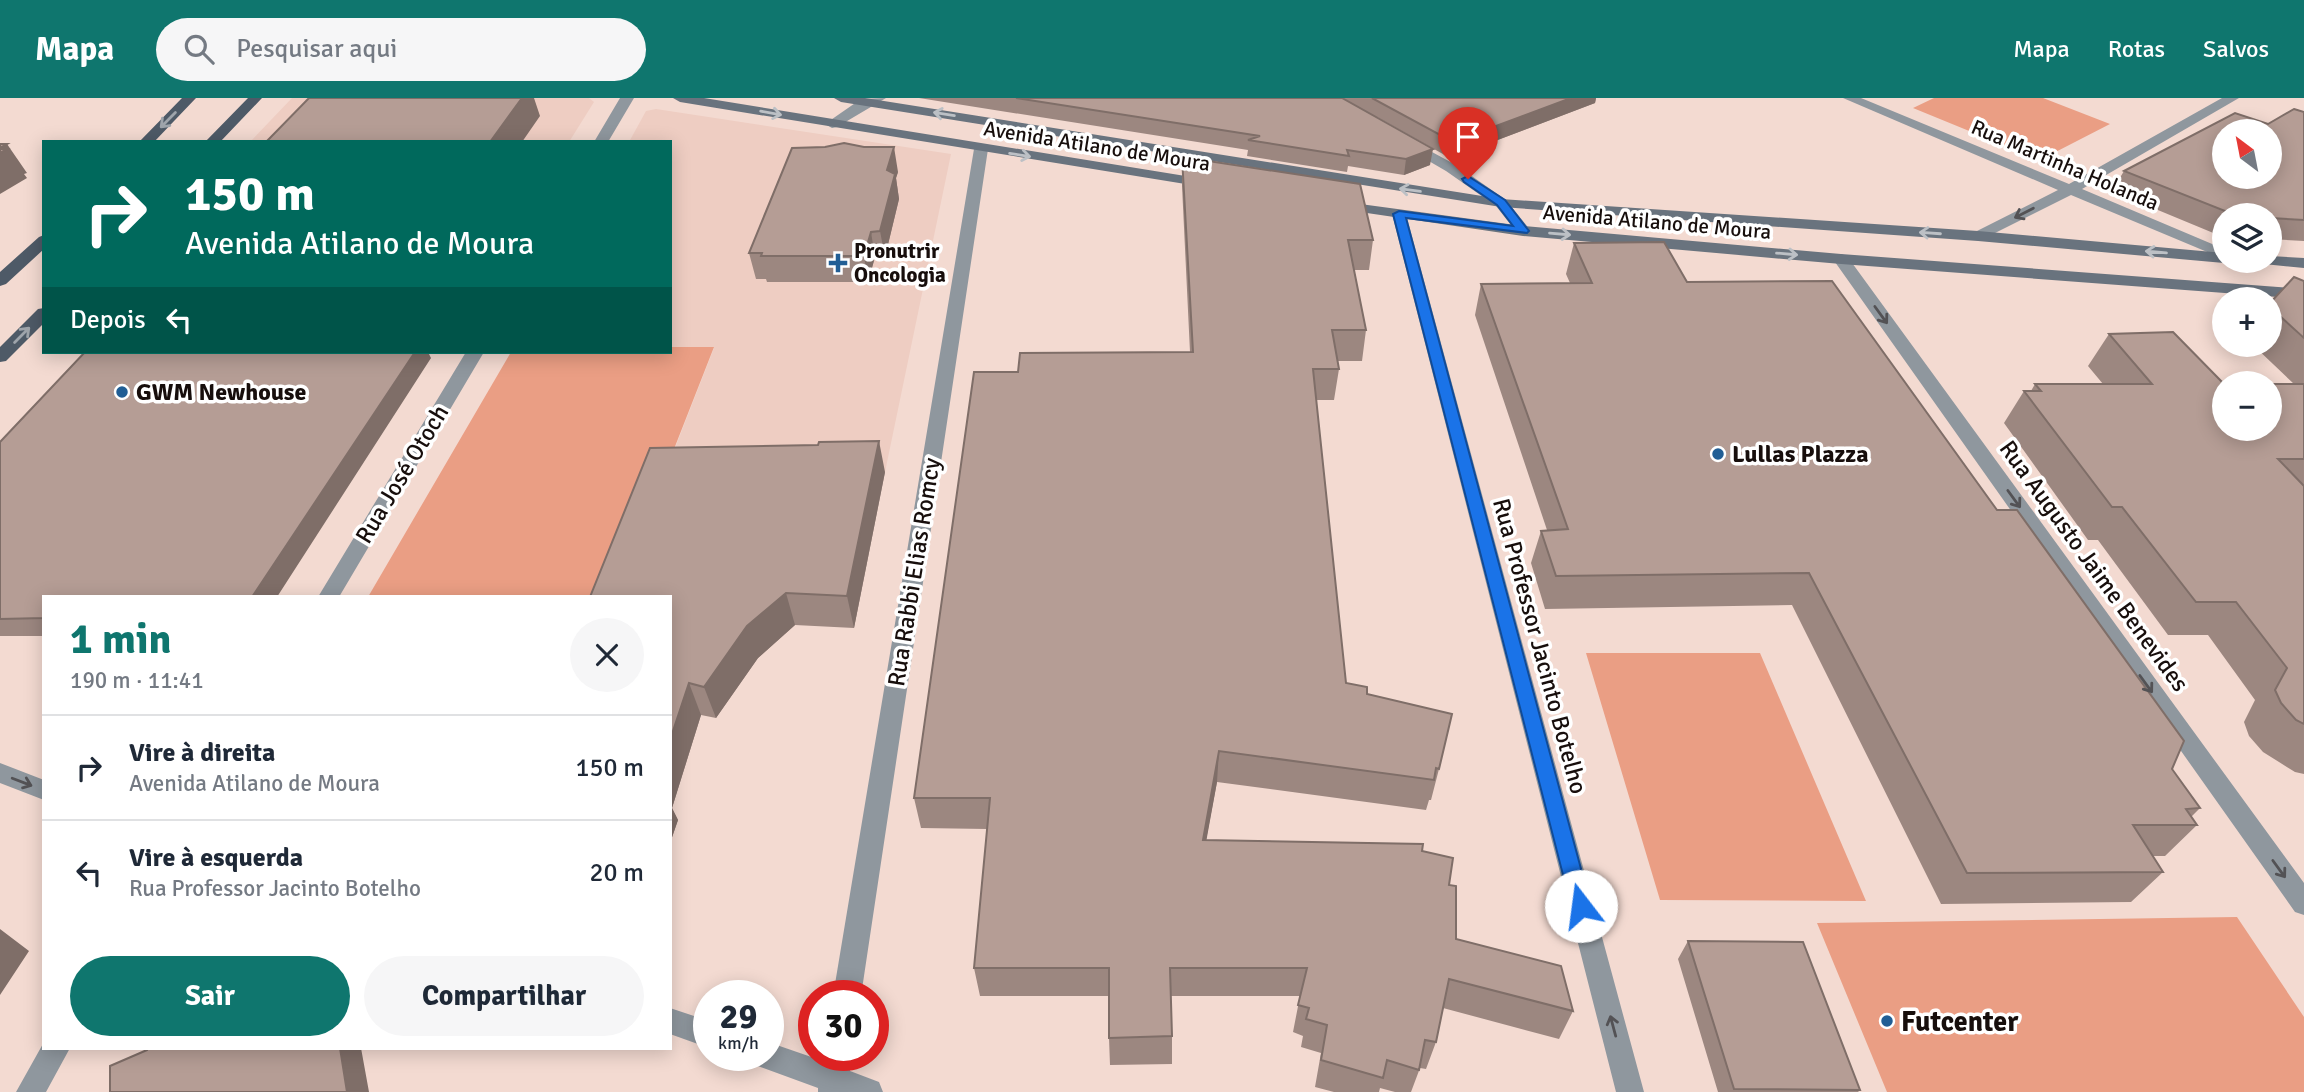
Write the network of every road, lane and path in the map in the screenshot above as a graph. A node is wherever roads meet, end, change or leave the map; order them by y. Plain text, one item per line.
1 (189, 98) edge
2 (255, 98) edge
3 (627, 98) edge
4 (680, 98) edge
5 (841, 98) edge
6 (1850, 98) edge
7 (2231, 98) edge
8 (872, 100) edge
9 (832, 124) junction
10 (1395, 136) edge
11 (148, 140) edge
12 (214, 140) edge
13 (602, 140) edge
14 (981, 149) junction
15 (1224, 187) edge
16 (2070, 190) junction
17 (1318, 201) edge
18 (1501, 202) junction
19 (1399, 214) junction
20 (1523, 231) junction
21 (1978, 236) junction
22 (42, 242) edge
23 (2212, 251) edge
24 (2212, 255) edge
25 (1841, 259) junction
26 (2282, 262) edge
27 (2304, 263) edge
28 (0, 281) edge
29 (2302, 295) edge
30 (42, 315) edge
31 (474, 354) edge
32 (0, 357) edge
33 (329, 595) edge
34 (0, 773) edge
35 (42, 789) edge
36 (2304, 904) edge
37 (850, 980) edge
38 (672, 1022) edge
39 (693, 1029) edge
40 (55, 1050) edge
41 (784, 1061) edge
42 (835, 1076) edge
43 (30, 1092) edge
44 (869, 1092) edge
45 (1630, 1092) edge

1 -> 11 main road
2 - 12 main road
3 - 13 street
4 -> 9 street, Avenida Atilano de Moura
5 - 8 street, Avenida Atilano de Moura
6 - 16 street, Rua Martinha Holanda
7 - 16 street
8 - 9 street
18 -> 8 street, Avenida Atilano de Moura
9 - 14 street, Avenida Atilano de Moura
10 - 18 street
14 -> 15 street, Avenida Atilano de Moura
14 - 37 street, Rua Rabbi Elias Romcy
16 -> 21 street
16 - 23 street, Rua Martinha Holanda
17 - 19 street, Avenida Atilano de Moura
18 - 20 street
21 -> 18 street, Avenida Atilano de Moura
19 - 20 street, Avenida Atilano de Moura
45 -> 19 street, Rua Professor Jacinto Botelho
20 -> 25 street, Avenida Atilano de Moura
24 -> 21 street, Avenida Atilano de Moura
22 - 28 main road
25 - 29 street, Avenida Atilano de Moura
25 -> 36 street, Rua Augusto Jaime Benevides
26 - 27 street
32 -> 30 main road
31 - 33 street, Rua José Otoch
34 -> 35 street
38 - 39 street
40 - 43 street
41 - 42 street
42 - 44 street

